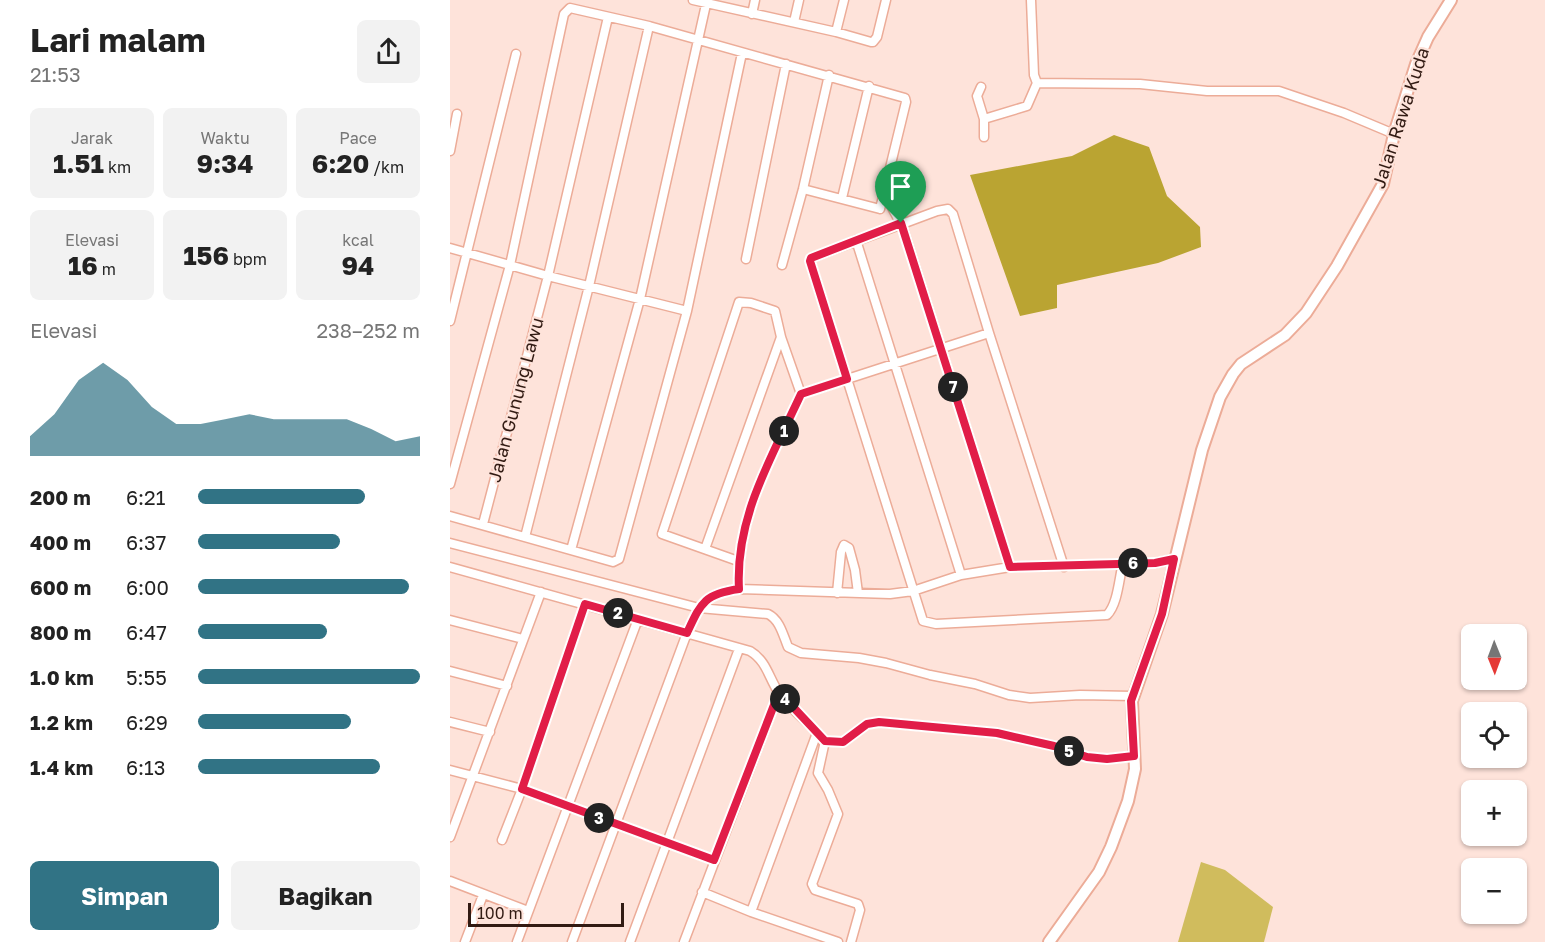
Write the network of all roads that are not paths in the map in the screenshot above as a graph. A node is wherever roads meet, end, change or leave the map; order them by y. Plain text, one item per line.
1 (693, 0) edge
2 (755, 0) edge
3 (799, 0) edge
4 (844, 0) edge
5 (886, 0) edge
6 (1031, 0) edge
7 (1451, 0) edge
8 (706, 2) edge
9 (752, 14) junction
10 (608, 17) junction
11 (794, 22) junction
12 (650, 26) junction
13 (836, 32) junction
14 (699, 41) junction
15 (742, 53) junction
16 (516, 54) dead end
17 (786, 63) junction
18 (829, 75) junction
19 (1037, 83) junction
20 (869, 86) junction
21 (981, 87) dead end
22 (457, 114) dead end
23 (984, 119) junction
24 (1394, 134) junction
25 (984, 137) dead end
26 (450, 152) edge
27 (803, 189) junction
28 (884, 196) junction
29 (842, 198) junction
30 (901, 223) junction
31 (856, 240) junction
32 (450, 248) edge
33 (468, 253) junction
34 (746, 259) dead end
35 (510, 265) junction
36 (782, 265) dead end
37 (548, 276) junction
38 (589, 286) junction
39 (640, 299) junction
40 (687, 311) junction
41 (450, 321) edge
42 (989, 333) junction
43 (781, 337) junction
44 (940, 348) junction
45 (894, 364) junction
46 (847, 379) junction
47 (801, 394) junction
48 (450, 484) edge
49 (450, 516) edge
50 (483, 524) junction
51 (525, 537) junction
52 (450, 543) edge
53 (705, 549) junction
54 (571, 550) junction
55 (1174, 559) junction
56 (738, 561) junction
57 (1123, 563) junction
58 (450, 567) edge
59 (1010, 567) junction
60 (1064, 567) junction
61 (961, 575) junction
62 (739, 589) junction
63 (913, 591) junction
64 (541, 592) junction
65 (837, 593) junction
66 (858, 593) junction
67 (585, 604) junction
68 (699, 608) junction
69 (638, 619) junction
70 (450, 620) edge
71 (687, 633) junction
72 (523, 639) junction
73 (739, 649) junction
74 (450, 671) edge
75 (507, 686) junction
76 (779, 692) junction
77 (1133, 696) junction
78 (450, 722) edge
79 (490, 732) junction
80 (817, 733) junction
81 (825, 741) junction
82 (1134, 756) junction
83 (450, 770) edge
84 (474, 776) junction
85 (522, 789) junction
86 (568, 807) junction
87 (616, 824) junction
88 (452, 826) edge
89 (450, 837) edge
90 (502, 840) dead end
91 (667, 843) junction
92 (714, 860) junction
93 (450, 882) edge
94 (702, 892) junction
95 (483, 895) junction
96 (528, 911) junction
97 (751, 912) junction
98 (465, 942) edge
99 (517, 942) edge
100 (572, 942) edge
101 (630, 942) edge
102 (684, 942) edge
103 (838, 942) edge
104 (851, 942) edge
105 (1049, 942) edge

1 - 8 street
2 - 9 street
3 - 11 street
4 - 13 street
5 - 13 street
6 - 19 street
7 - 24 street, Jalan Rawa Kuda
8 - 9 street
8 - 14 street
9 - 11 street
10 - 12 street
10 - 35 street
10 - 37 street, Jalan Gunung Lawu
11 - 13 street
12 - 14 street
12 - 38 street
14 - 15 street
14 - 39 street
15 - 17 street
15 - 40 street
16 - 33 street
17 - 18 street
17 - 34 street
18 - 20 street
18 - 27 street
19 - 23 street
19 - 24 street
20 - 28 street
20 - 29 street
21 - 23 street
22 - 26 street
23 - 25 street
24 - 55 street, Jalan Rawa Kuda
27 - 29 street
27 - 36 street
28 - 29 street
28 - 30 street
30 - 31 street
30 - 42 street
30 - 44 street
31 - 45 street
31 - 46 street
32 - 33 street
33 - 35 street
33 - 41 street
35 - 37 street
35 - 48 street
37 - 38 street
37 - 50 street, Jalan Gunung Lawu
38 - 39 street
38 - 51 street
39 - 40 street
39 - 54 street
40 - 54 street
42 - 44 street
42 - 60 street
43 - 47 street
43 - 53 street
43 - 53 street
44 - 45 street
44 - 59 street
45 - 46 street
45 - 61 street
46 - 47 street
46 - 63 street
47 - 56 street
49 - 50 street
50 - 51 street
51 - 54 street
52 - 68 street
53 - 56 street
55 - 57 street
55 - 77 street, Jalan Rawa Kuda
56 - 62 street
57 - 60 street
57 - 63 street
58 - 64 street
59 - 60 street
59 - 61 street
61 - 63 street
62 - 65 street
62 - 68 street
63 - 66 street
64 - 67 street
64 - 72 street
65 - 66 street
65 - 66 street
67 - 69 street
67 - 85 street
68 - 71 street
68 - 77 street
69 - 71 street
69 - 86 street
70 - 72 street
71 - 73 street
71 - 87 street
72 - 75 street
73 - 76 street
73 - 91 street
74 - 75 street
75 - 79 street
76 - 80 street
76 - 92 street
77 - 82 street, Jalan Rawa Kuda
78 - 79 street
79 - 84 street
80 - 81 street
80 - 97 street
81 - 82 street
81 - 104 street
82 - 105 street, Jalan Rawa Kuda
83 - 84 street
84 - 85 street
84 - 88 street
85 - 86 street
85 - 90 street
86 - 87 street
86 - 96 street
87 - 91 street
87 - 100 street
88 - 89 street
91 - 92 street
91 - 101 street
92 - 94 street
93 - 95 street
94 - 97 street
94 - 102 street
95 - 96 street
95 - 98 street
96 - 99 street
97 - 103 street

